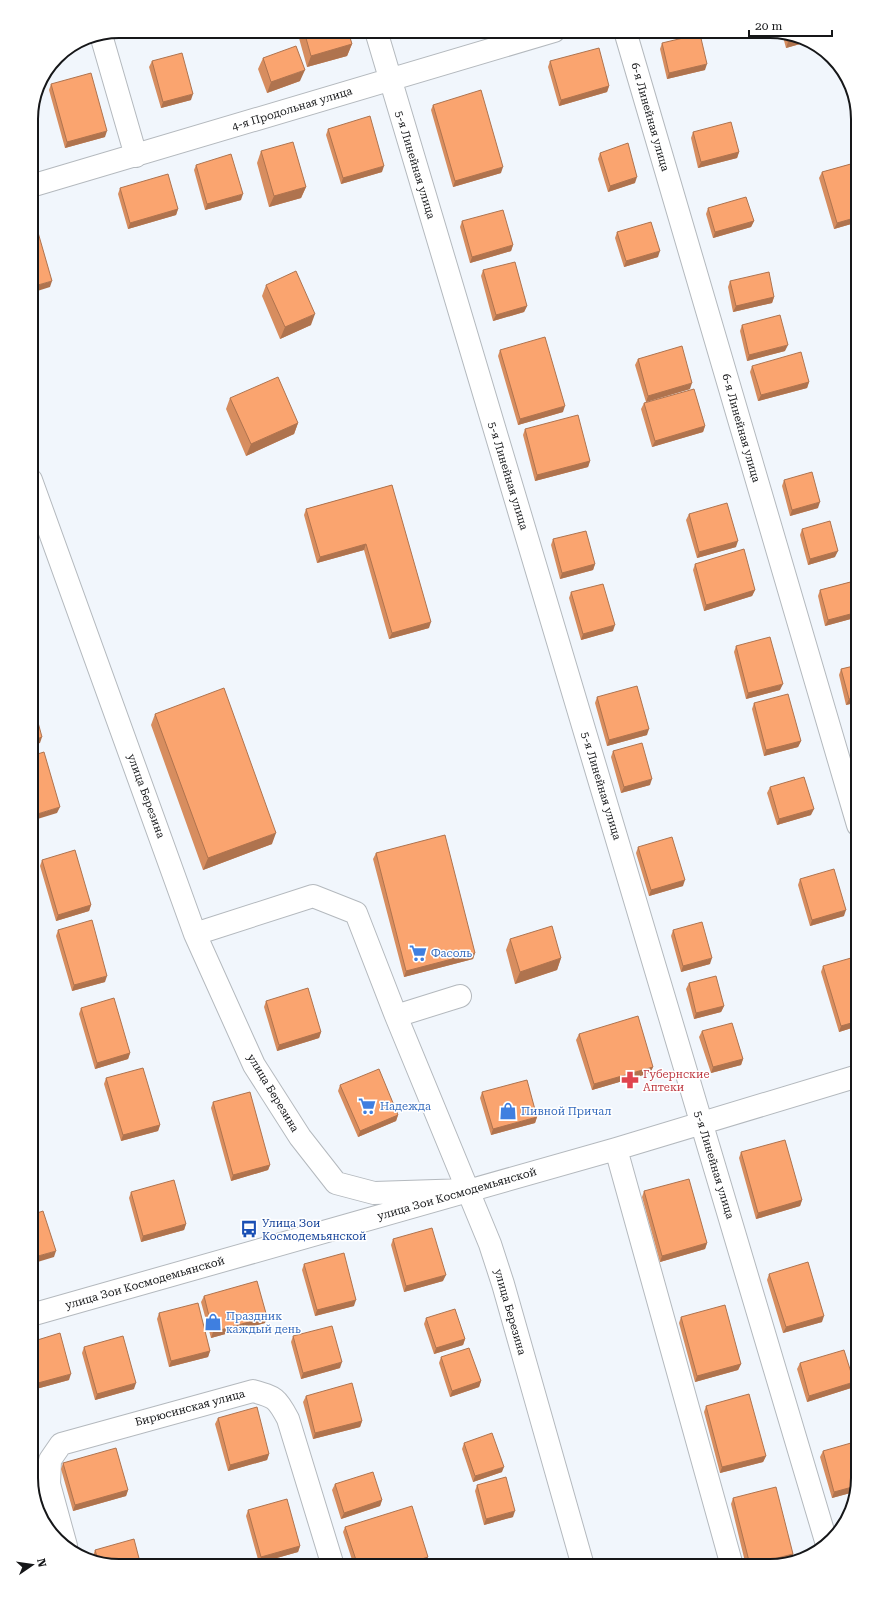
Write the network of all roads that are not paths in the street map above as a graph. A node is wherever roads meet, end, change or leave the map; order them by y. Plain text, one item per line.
1 (378, 38) edge
2 (530, 38) edge
3 (627, 38) edge
4 (104, 40) edge
5 (390, 79) junction
6 (136, 156) junction
7 (38, 184) edge
8 (38, 499) edge
9 (851, 801) edge
10 (195, 934) junction
11 (460, 996) dead end
12 (396, 1016) junction
13 (851, 1078) edge
14 (702, 1123) junction
15 (616, 1149) junction
16 (467, 1190) junction
17 (38, 1313) edge
18 (63, 1536) edge
19 (825, 1537) edge
20 (330, 1559) edge
21 (581, 1559) edge
22 (730, 1559) edge

1 - 5 street, 5-я Линейная улица
2 - 5 street, 4-я Продольная улица
3 - 9 street, 6-я Линейная улица
4 - 6 street
5 - 6 street, 4-я Продольная улица
5 - 14 street, 5-я Линейная улица
6 - 7 street, 4-я Продольная улица
8 - 10 street, улица Березина
10 - 12 street
10 - 16 street, улица Березина
11 - 12 street
12 - 16 street
13 - 14 street, улица Зои Космодемьянской
14 - 15 street, улица Зои Космодемьянской
14 - 19 street, 5-я Линейная улица
15 - 16 street, улица Зои Космодемьянской
15 - 22 street
16 - 17 street, улица Зои Космодемьянской
16 - 21 street, улица Березина
18 - 20 street, Бирюсинская улица

